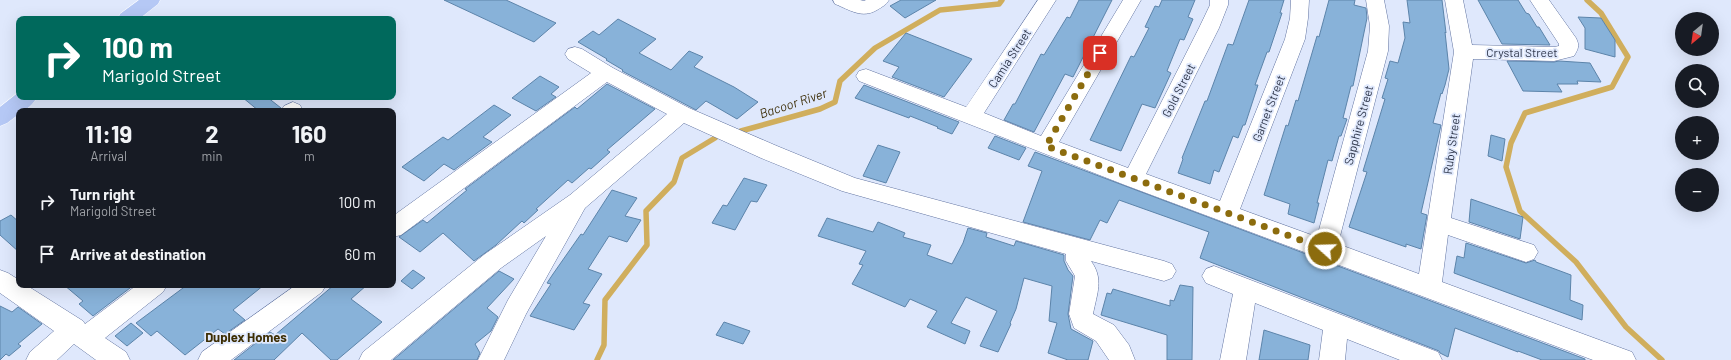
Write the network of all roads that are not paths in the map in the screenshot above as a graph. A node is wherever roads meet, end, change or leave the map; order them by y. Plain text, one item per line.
1 (151, 0) edge
2 (842, 0) edge
3 (880, 0) edge
4 (1047, 0) edge
5 (1132, 0) edge
6 (1219, 0) edge
7 (1300, 0) edge
8 (1375, 0) edge
9 (1454, 0) edge
10 (1539, 0) edge
11 (131, 16) edge
12 (1464, 52) junction
13 (575, 54) dead end
14 (606, 73) junction
15 (866, 76) dead end
16 (23, 100) edge
17 (682, 113) junction
18 (970, 116) junction
19 (0, 118) edge
20 (1046, 146) junction
21 (1133, 179) junction
22 (578, 201) junction
23 (1226, 213) junction
24 (1439, 223) junction
25 (396, 226) edge
26 (1078, 248) junction
27 (1325, 249) junction
28 (1526, 252) dead end
29 (1164, 271) dead end
30 (1214, 276) dead end
31 (0, 280) edge
32 (148, 288) edge
33 (310, 288) edge
34 (1246, 288) junction
35 (1429, 288) junction
36 (1336, 324) junction
37 (80, 333) junction
38 (39, 360) edge
39 (117, 360) edge
40 (211, 360) edge
41 (372, 360) edge
42 (490, 360) edge
43 (1122, 360) edge
44 (1233, 360) edge
45 (1332, 360) edge
46 (1429, 360) edge
47 (1623, 360) edge

1 - 11 main road
2 - 3 street
4 - 18 street, Camia Street
5 - 20 street
6 - 21 street, Gold Street
7 - 23 street, Garnet Street
8 - 27 street, Sapphire Street
9 - 12 street, Ruby Street
10 - 12 street, Crystal Street
12 - 24 street, Ruby Street
13 - 14 street
14 - 17 street
14 - 25 street
15 - 18 street
16 - 19 main road
17 - 22 street
17 - 26 street
18 - 20 street
20 - 21 street
21 - 23 street
22 - 41 street
22 - 42 street
23 - 27 street
24 - 28 street
24 - 35 street, Ruby Street
26 - 29 street
26 - 43 street
27 - 35 street
30 - 34 street
31 - 37 street
32 - 37 street
33 - 40 street
34 - 36 street
34 - 44 street
35 - 47 street
36 - 45 street
36 - 46 street
37 - 38 street
37 - 39 street

